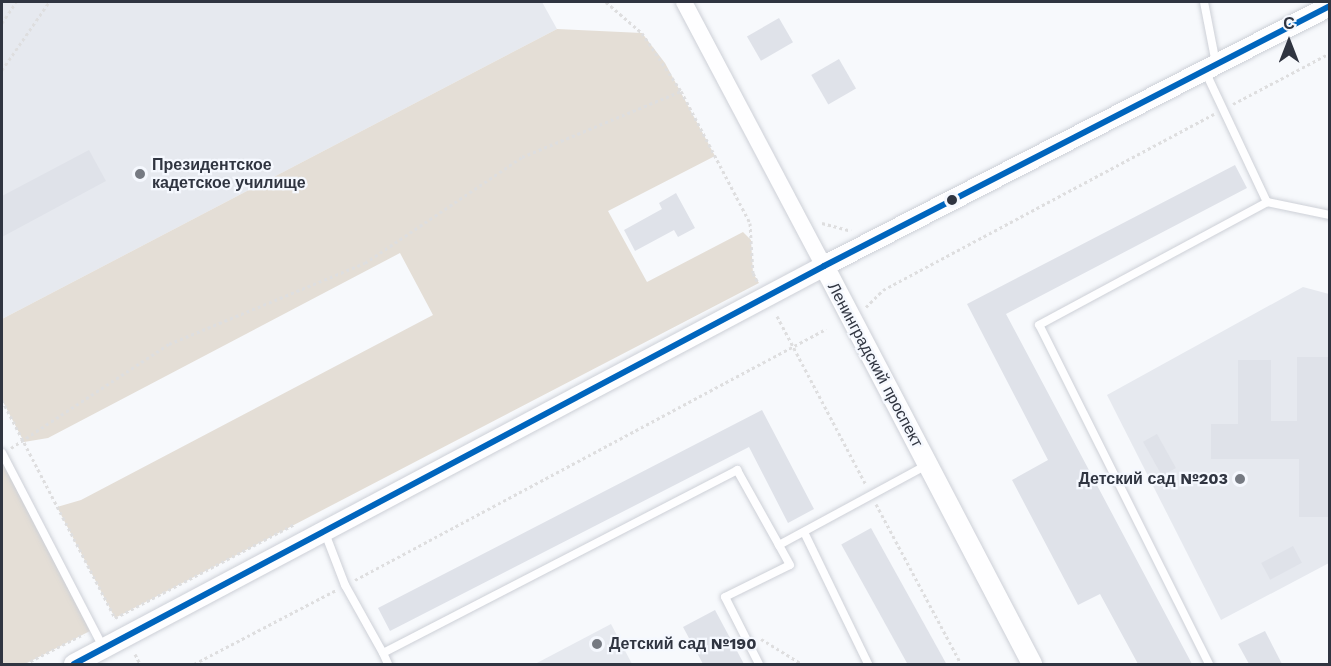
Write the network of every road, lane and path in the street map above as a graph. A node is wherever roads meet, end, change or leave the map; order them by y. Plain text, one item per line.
1 (16, 2) edge
2 (49, 2) edge
3 (606, 2) edge
4 (684, 2) edge
5 (1204, 2) edge
6 (1329, 6) edge
7 (2, 23) edge
8 (1329, 53) edge
9 (1210, 67) junction
10 (2, 70) edge
11 (681, 91) junction
12 (1221, 110) junction
13 (1267, 202) junction
14 (1329, 215) edge
15 (822, 223) dead end
16 (853, 232) dead end
17 (824, 266) junction
18 (759, 283) dead end
19 (864, 310) dead end
20 (777, 316) dead end
21 (825, 329) dead end
22 (792, 346) junction
23 (2, 400) edge
24 (24, 442) junction
25 (2, 453) edge
26 (927, 465) junction
27 (804, 532) junction
28 (325, 533) junction
29 (779, 545) junction
30 (345, 585) junction
31 (116, 618) dead end
32 (737, 623) junction
33 (84, 634) dead end
34 (104, 649) junction
35 (383, 653) junction
36 (135, 654) dead end
37 (25, 664) edge
38 (74, 664) edge
39 (140, 664) edge
40 (194, 664) edge
41 (388, 664) edge
42 (759, 664) edge
43 (802, 664) edge
44 (868, 664) edge
45 (1032, 664) edge
46 (1209, 664) edge

1 - 7 path
2 - 10 path
3 - 11 path
4 - 17 street, Ленинградский проспект
5 - 9 lane
6 - 9 street
8 - 12 path
9 - 12 lane
9 - 17 street
11 - 18 path
11 - 24 path
12 - 13 lane
12 - 19 path
13 - 14 lane
13 - 46 lane
15 - 16 path
17 - 26 street, Ленинградский проспект
17 - 28 street
20 - 22 path
21 - 22 path
22 - 30 path
23 - 24 path
24 - 25 path
24 - 31 path
25 - 34 lane
26 - 27 lane
26 - 45 street, Ленинградский проспект
27 - 29 lane
27 - 44 lane
28 - 30 lane
28 - 34 street
29 - 32 lane
29 - 35 lane
30 - 35 lane
30 - 40 path
32 - 42 lane
32 - 43 path
33 - 37 path
34 - 38 street
35 - 41 lane
36 - 39 path

